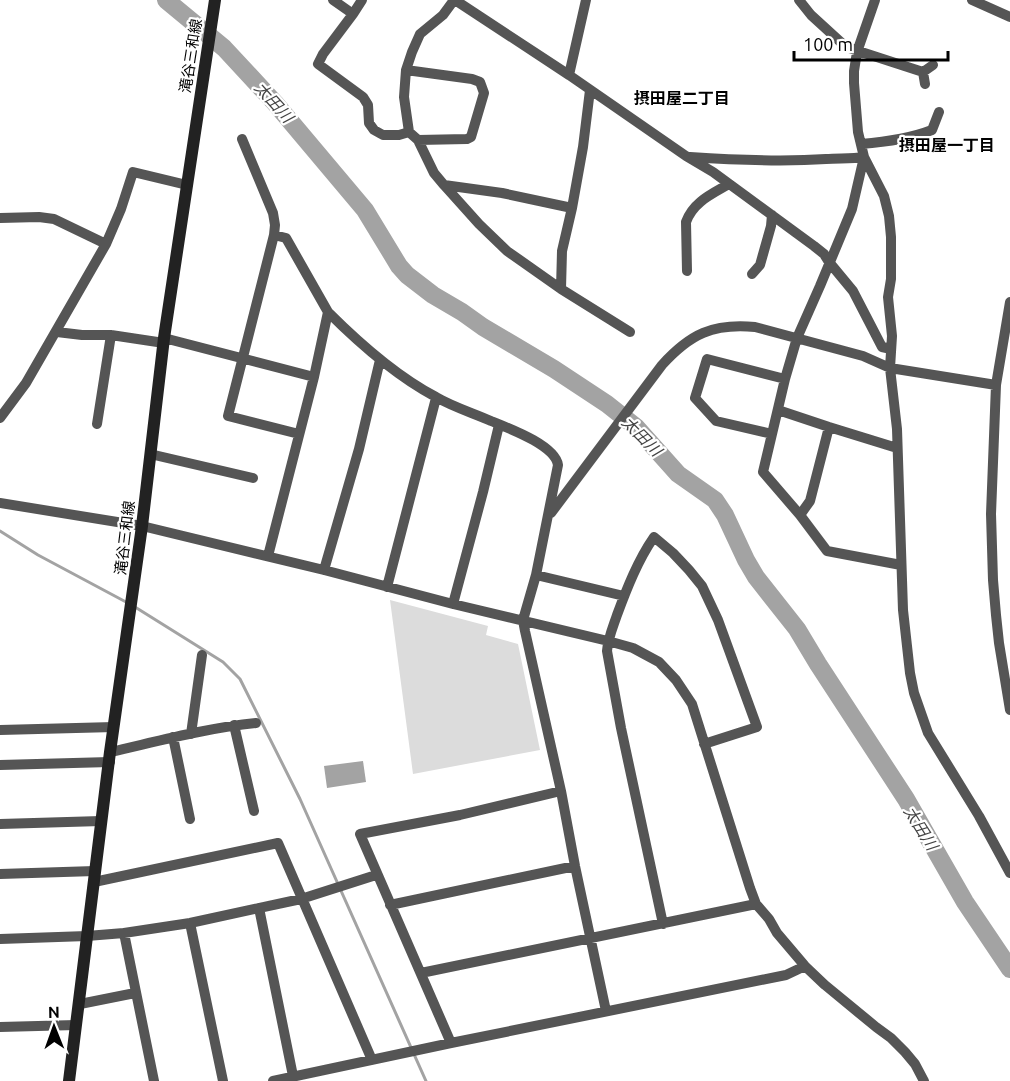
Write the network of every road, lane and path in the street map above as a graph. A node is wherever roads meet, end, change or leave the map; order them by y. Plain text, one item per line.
1 (215, 0) edge
2 (333, 0) edge
3 (362, 0) edge
4 (454, 0) edge
5 (586, 0) edge
6 (799, 0) edge
7 (875, 0) edge
8 (972, 0) edge
9 (353, 14) junction
10 (1010, 17) edge
11 (857, 52) junction
12 (933, 65) dead end
13 (406, 70) junction
14 (923, 72) junction
15 (569, 75) junction
16 (925, 84) dead end
17 (590, 90) junction
18 (939, 112) dead end
19 (409, 132) junction
20 (242, 139) dead end
21 (418, 140) junction
22 (861, 144) junction
23 (686, 156) junction
24 (864, 157) junction
25 (729, 184) junction
26 (187, 185) junction
27 (444, 185) junction
28 (572, 208) junction
29 (772, 215) junction
30 (0, 218) edge
31 (274, 235) junction
32 (106, 244) junction
33 (829, 262) junction
34 (687, 271) dead end
35 (752, 274) dead end
36 (561, 289) junction
37 (1010, 302) edge
38 (328, 312) junction
39 (57, 332) junction
40 (630, 332) dead end
41 (111, 335) junction
42 (796, 338) junction
43 (164, 341) junction
44 (891, 349) junction
45 (242, 359) junction
46 (380, 360) junction
47 (890, 368) junction
48 (314, 377) junction
49 (785, 379) junction
50 (996, 385) junction
51 (436, 398) junction
52 (778, 410) junction
53 (0, 418) edge
54 (98, 424) dead end
55 (499, 425) junction
56 (830, 427) junction
57 (299, 434) junction
58 (772, 434) junction
59 (897, 448) junction
60 (150, 454) junction
61 (253, 478) dead end
62 (0, 503) edge
63 (800, 515) junction
64 (548, 518) junction
65 (142, 526) junction
66 (268, 556) junction
67 (901, 565) junction
68 (324, 570) junction
69 (536, 575) junction
70 (387, 587) junction
71 (624, 596) junction
72 (453, 604) junction
73 (523, 620) junction
74 (608, 641) junction
75 (202, 655) dead end
76 (1010, 710) edge
77 (256, 723) dead end
78 (234, 725) junction
79 (114, 727) junction
80 (0, 730) edge
81 (191, 734) junction
82 (173, 737) junction
83 (704, 744) junction
84 (110, 757) junction
85 (0, 765) edge
86 (561, 791) junction
87 (254, 811) dead end
88 (190, 819) dead end
89 (101, 821) junction
90 (0, 824) edge
91 (575, 866) junction
92 (1010, 873) edge
93 (0, 874) edge
94 (376, 875) junction
95 (94, 877) junction
96 (301, 899) junction
97 (756, 904) junction
98 (390, 905) junction
99 (259, 908) junction
100 (190, 923) junction
101 (663, 924) junction
102 (124, 933) junction
103 (87, 936) junction
104 (0, 939) edge
105 (591, 939) junction
106 (805, 966) junction
107 (421, 973) junction
108 (135, 993) junction
109 (80, 1004) junction
110 (606, 1011) junction
111 (76, 1025) junction
112 (0, 1027) edge
113 (451, 1043) junction
114 (372, 1060) junction
115 (293, 1076) junction
116 (69, 1081) edge
117 (154, 1081) edge
118 (223, 1081) edge
119 (273, 1081) edge
120 (924, 1081) edge

1 - 26 main road, 滝谷三和線
2 - 9 street
3 - 9 street
4 - 13 street
4 - 15 street
5 - 15 street
6 - 11 street
7 - 11 street
8 - 10 street
9 - 19 street
11 - 14 street
11 - 22 street
12 - 14 street
13 - 19 street
13 - 21 street
14 - 16 street
15 - 17 street
17 - 23 street
17 - 28 street
18 - 22 street
19 - 21 street
20 - 31 street
21 - 27 street
22 - 24 street
23 - 24 street
23 - 25 street
24 - 33 street
24 - 44 street
25 - 29 street
25 - 34 street
26 - 32 street
26 - 43 main road, 滝谷三和線
27 - 28 street
27 - 36 street
28 - 36 street
29 - 33 street
29 - 35 street
30 - 32 street
31 - 38 street
31 - 45 street
32 - 39 street
33 - 42 street
33 - 44 street
36 - 40 street
37 - 50 street
38 - 46 street
38 - 48 street
39 - 41 street
39 - 53 street
41 - 43 street
41 - 54 street
42 - 47 street
42 - 49 street
42 - 64 street
43 - 45 street
43 - 60 main road, 滝谷三和線
44 - 47 street
45 - 48 street
45 - 57 street
46 - 51 street
46 - 68 street
47 - 50 street
47 - 59 street
48 - 57 street
49 - 52 street
49 - 58 street
50 - 76 street
51 - 55 street
51 - 70 street
52 - 56 street
52 - 58 street
55 - 64 street
55 - 72 street
56 - 59 street
56 - 63 street
57 - 66 street
58 - 63 street
59 - 67 street
60 - 61 street
60 - 65 main road, 滝谷三和線
62 - 65 street
63 - 67 street
64 - 69 street
65 - 66 street
65 - 79 main road, 滝谷三和線
66 - 68 street
67 - 92 street
68 - 70 street
69 - 71 street
69 - 73 street
70 - 72 street
71 - 74 street
71 - 83 street
72 - 73 street
73 - 74 street
73 - 86 street
74 - 83 street
74 - 101 street
75 - 81 street
77 - 78 street
78 - 81 street
78 - 87 street
79 - 80 street
79 - 84 main road, 滝谷三和線
81 - 82 street
82 - 84 street
82 - 88 street
83 - 97 street
84 - 85 street
84 - 89 main road, 滝谷三和線
86 - 91 street
86 - 94 street
89 - 90 street
89 - 95 main road, 滝谷三和線
91 - 98 street
91 - 105 street
93 - 95 street
94 - 96 street
94 - 98 street
95 - 96 street
95 - 103 main road, 滝谷三和線
96 - 99 street
96 - 114 street
97 - 101 street
97 - 106 street
98 - 107 street
99 - 100 street
99 - 115 street
100 - 102 street
100 - 118 street
101 - 105 street
102 - 103 street
102 - 108 street
103 - 104 street
103 - 109 main road, 滝谷三和線
105 - 107 street
105 - 110 street
106 - 110 street
106 - 120 street
107 - 113 street
108 - 109 street
108 - 117 street
109 - 111 main road, 滝谷三和線
110 - 113 street
111 - 112 street
111 - 116 main road, 滝谷三和線
113 - 114 street
114 - 115 street
115 - 119 street

